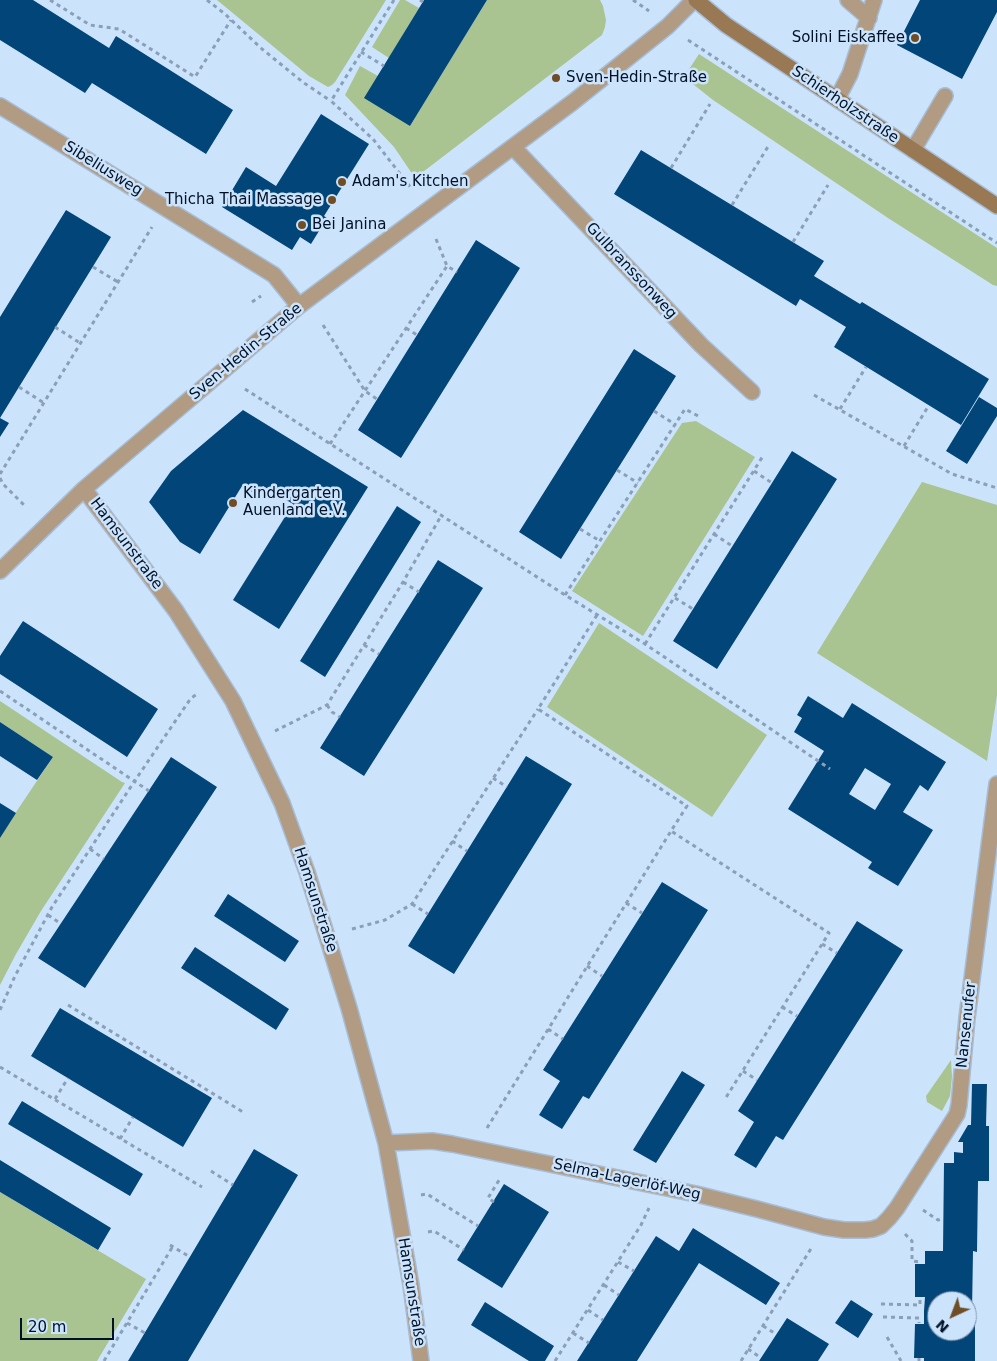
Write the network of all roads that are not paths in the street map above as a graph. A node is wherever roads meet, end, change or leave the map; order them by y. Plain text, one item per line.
1 (695, 0) edge
2 (848, 0) edge
3 (874, 0) edge
4 (868, 18) junction
5 (945, 96) dead end
6 (837, 99) junction
7 (0, 106) edge
8 (513, 147) junction
9 (914, 150) junction
10 (997, 205) edge
11 (299, 306) junction
12 (752, 392) dead end
13 (84, 489) junction
14 (0, 572) edge
15 (997, 784) edge
16 (386, 1143) junction
17 (865, 1230) joint
18 (421, 1361) edge

1 - 6 street, Schierholzstraße
1 - 8 street, Sven-Hedin-Straße
2 - 4 street
3 - 4 street
4 - 6 street
5 - 9 street
6 - 9 street, Schierholzstraße
7 - 11 street, Sibeliusweg
8 - 11 street, Sven-Hedin-Straße
8 - 12 street, Gulbranssonweg
9 - 10 street, Schierholzstraße
11 - 13 street, Sven-Hedin-Straße
13 - 14 street, Sven-Hedin-Straße
13 - 16 street, Hamsunstraße
15 - 17 street, Nansenufer
16 - 17 street, Selma-Lagerlöf-Weg
16 - 18 street, Hamsunstraße

